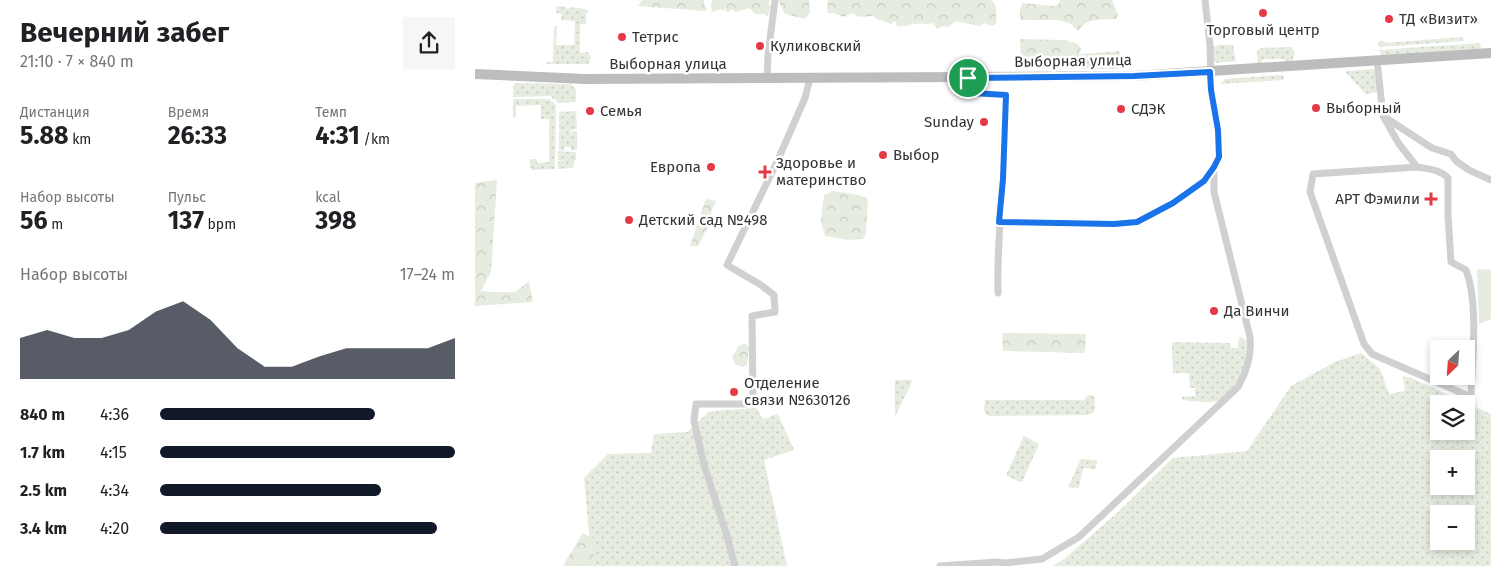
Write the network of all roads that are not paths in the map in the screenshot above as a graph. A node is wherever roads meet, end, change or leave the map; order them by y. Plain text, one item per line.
1 (775, 0) edge
2 (1205, 0) edge
3 (1491, 53) edge
4 (1377, 60) junction
5 (1210, 72) junction
6 (475, 74) edge
7 (810, 78) junction
8 (968, 78) junction
9 (767, 79) junction
10 (1383, 116) junction
11 (1214, 167) junction
12 (1417, 168) junction
13 (1491, 180) edge
14 (999, 222) junction
15 (998, 293) dead end
16 (735, 566) edge
17 (940, 566) edge

1 - 9 street
2 - 5 street
3 - 4 main road, Выборная улица
4 - 5 main road, Выборная улица
4 - 10 street
5 - 8 main road, Выборная улица
5 - 11 street
6 - 9 main road, Выборная улица
7 - 8 main road, Выборная улица
7 - 9 main road, Выборная улица
7 - 16 street
8 - 14 street
10 - 12 street
10 - 13 street
11 - 14 street
11 - 17 street
12 - 12 street
14 - 15 street

